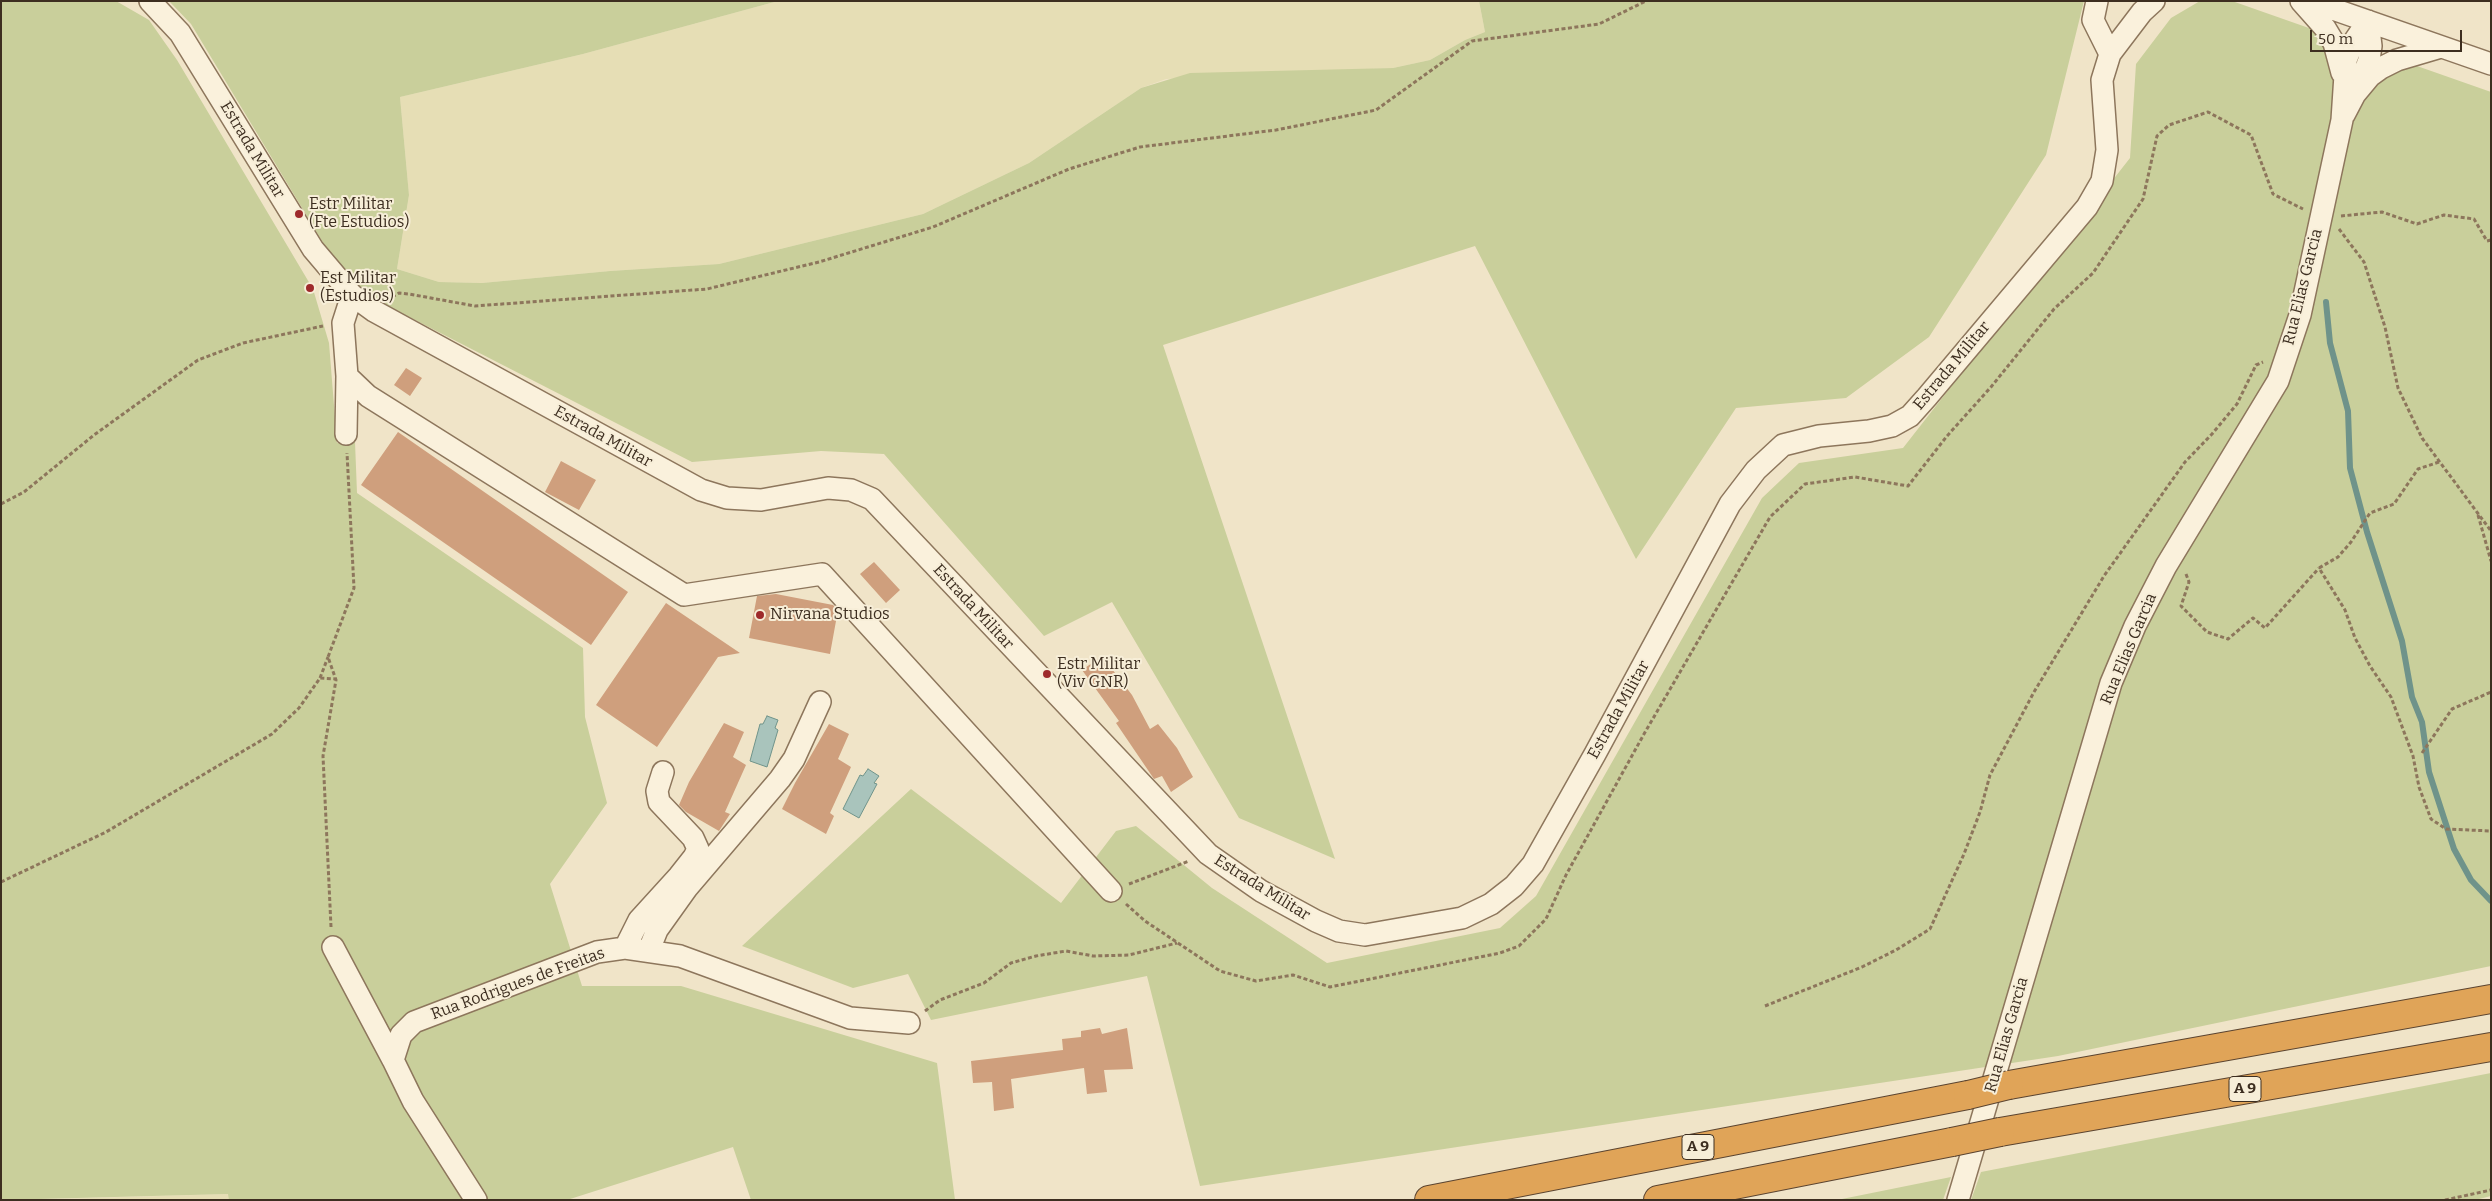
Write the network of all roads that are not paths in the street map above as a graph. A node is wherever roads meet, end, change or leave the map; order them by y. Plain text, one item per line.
1 (150, 1) edge
2 (2097, 1) edge
3 (2154, 1) edge
4 (2302, 1) edge
5 (2310, 1) edge
6 (2368, 21) junction
7 (2441, 47) junction
8 (2110, 54) junction
9 (2491, 64) edge
10 (2343, 77) junction
11 (2355, 94) junction
12 (2342, 120) junction
13 (352, 295) junction
14 (347, 376) junction
15 (346, 434) road end
16 (820, 702) dead end
17 (663, 772) dead end
18 (1111, 891) road end
19 (333, 947) road end
20 (625, 948) junction
21 (649, 950) junction
22 (2491, 999) edge
23 (909, 1023) road end
24 (2491, 1047) edge
25 (393, 1060) junction
26 (476, 1200) edge
27 (1429, 1200) edge
28 (1658, 1200) edge
29 (1958, 1200) edge

1 - 13 street, Estrada Militar
2 - 8 street
3 - 8 street, Estrada Militar
4 - 10 street, Rua Elias Garcia
5 - 6 street
6 - 7 street
6 - 10 street, Rua Elias Garcia
6 - 11 street, Rua Elias Garcia
7 - 9 street
7 - 11 street, Rua Elias Garcia
8 - 13 street, Estrada Militar
10 - 12 street, Rua Elias Garcia
11 - 12 street, Rua Elias Garcia
12 - 29 street, Rua Elias Garcia
13 - 14 street
14 - 15 street
14 - 18 street
16 - 21 street
17 - 20 street
19 - 25 street
20 - 21 street, Rua Rodrigues de Freitas
20 - 25 street, Rua Rodrigues de Freitas
21 - 23 street, Rua Rodrigues de Freitas
22 - 27 highway, A 9, bridge
24 - 28 highway, A 9, bridge
25 - 26 street

